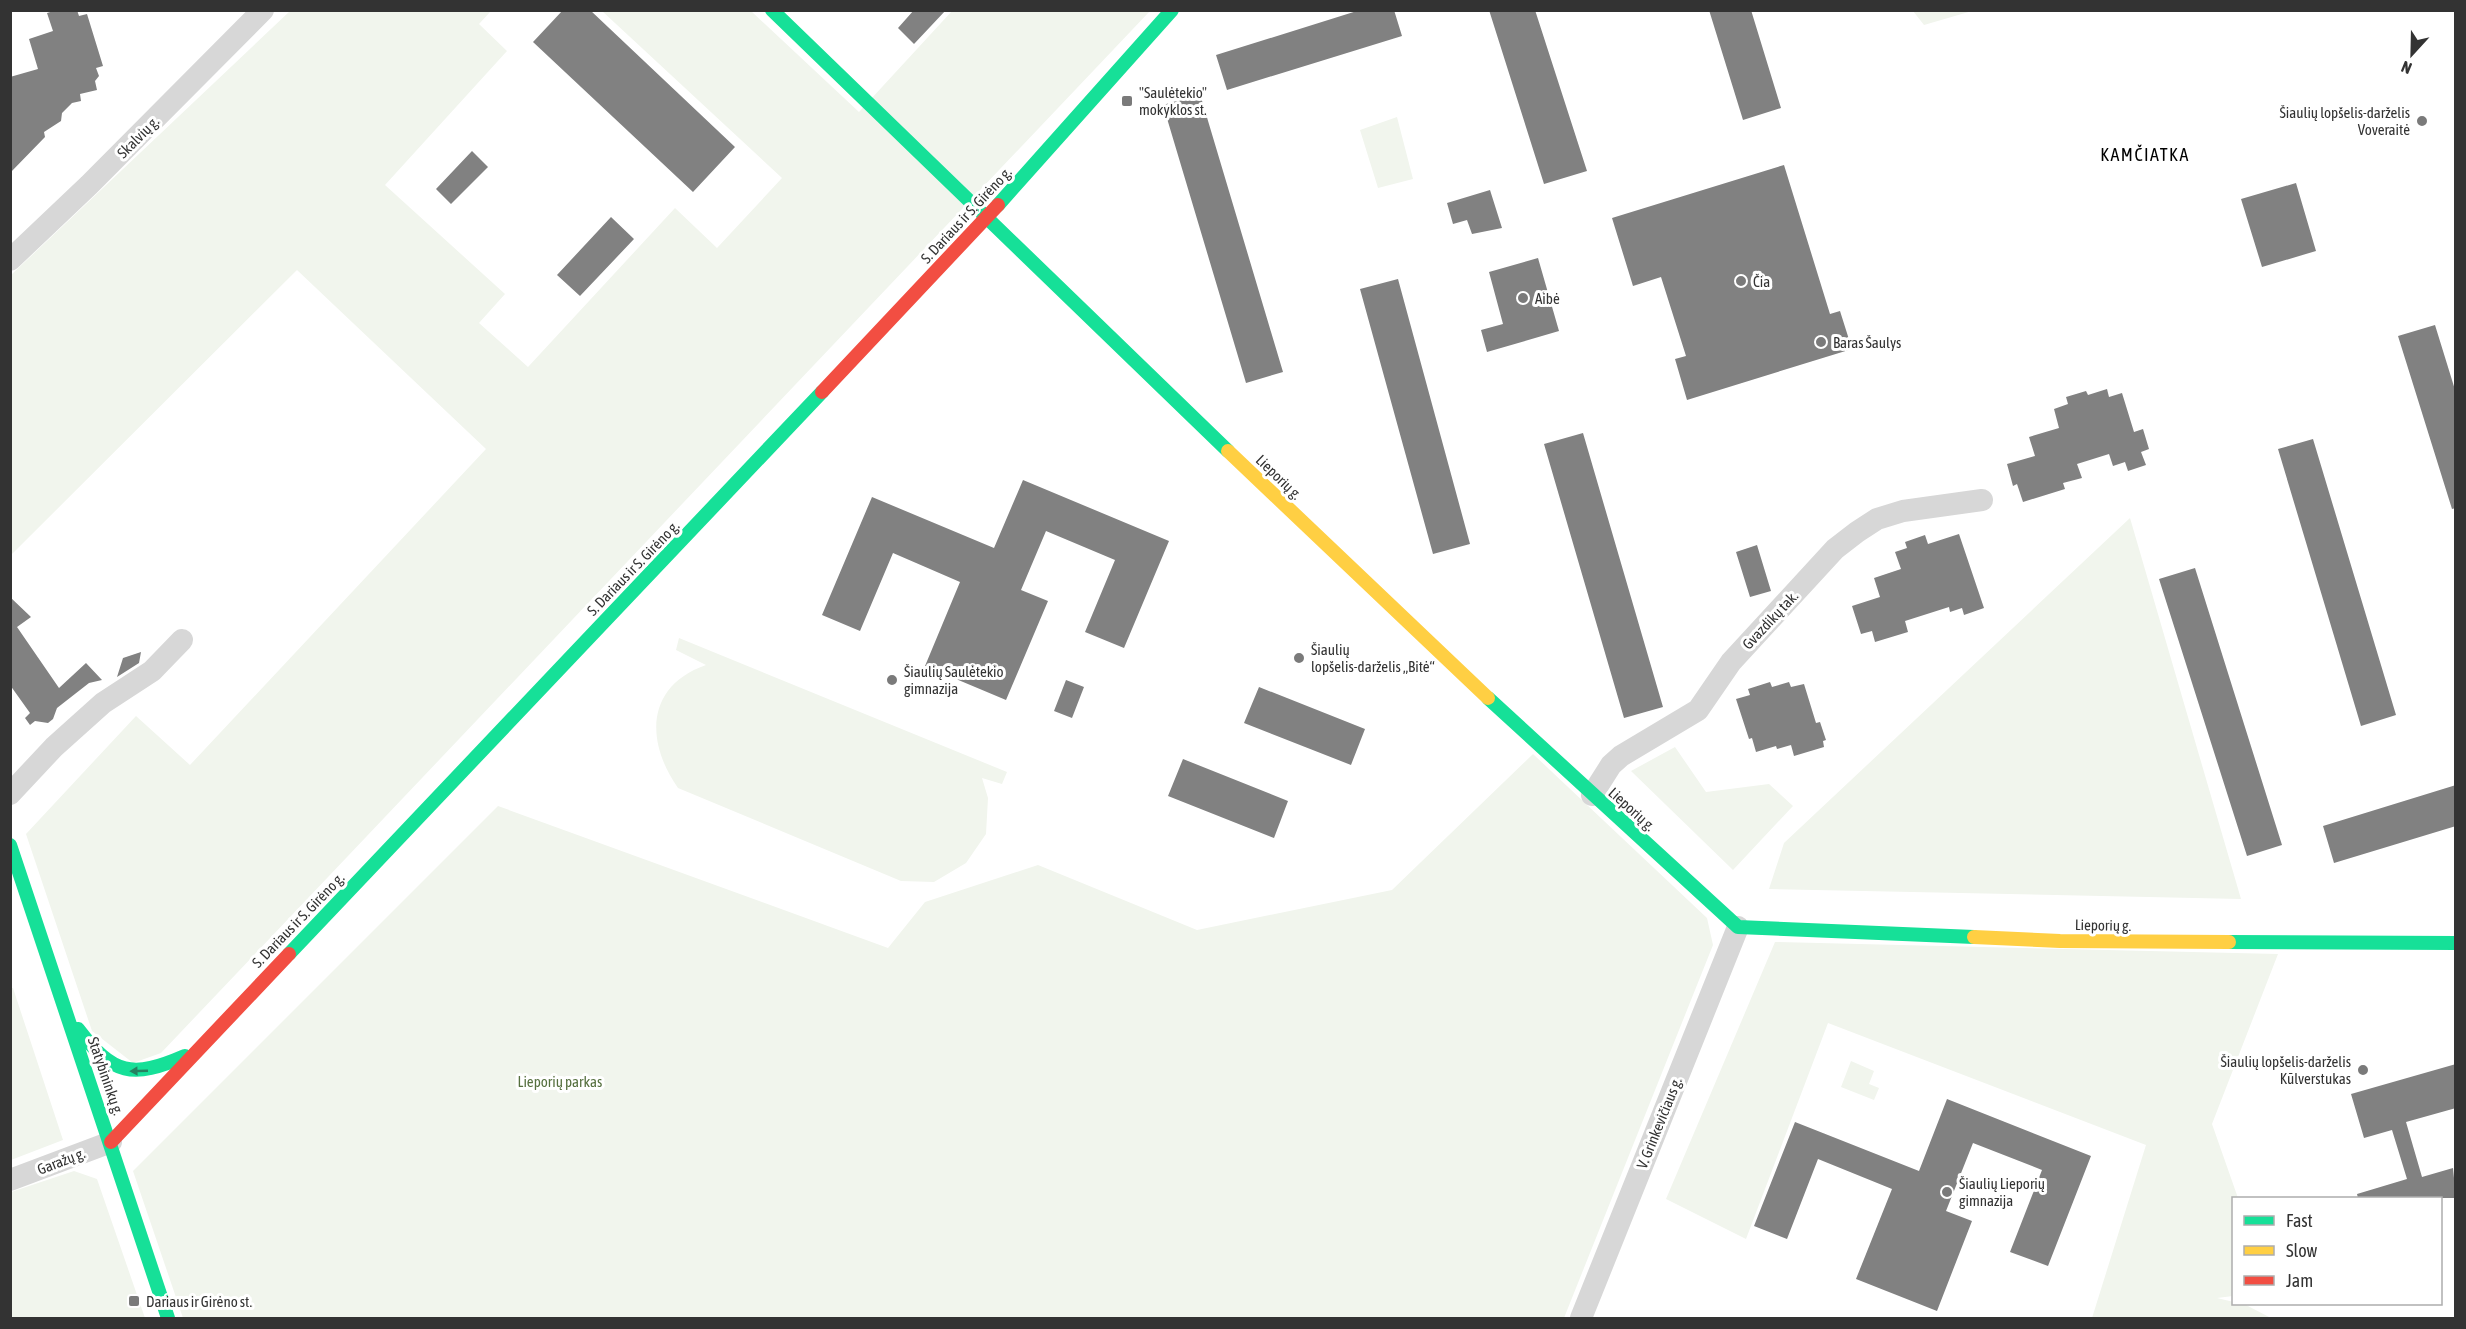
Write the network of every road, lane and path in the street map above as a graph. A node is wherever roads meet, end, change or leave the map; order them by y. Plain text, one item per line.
1 (262, 10) edge
2 (772, 10) edge
3 (1172, 10) edge
4 (986, 219) junction
5 (10, 260) edge
6 (1982, 500) dead end
7 (182, 640) dead end
8 (10, 794) edge
9 (1592, 795) junction
10 (10, 845) edge
11 (1738, 927) junction
12 (2456, 943) edge
13 (66, 1012) junction
14 (194, 1052) junction
15 (111, 1142) junction
16 (10, 1180) edge
17 (168, 1318) edge
18 (1581, 1318) edge

1 - 5 street, Skalvių g.
2 - 4 street, Lieporių g.
3 - 4 street, S. Dariaus ir S. Girėno g.
4 - 9 street, Lieporių g.
4 - 14 street, S. Dariaus ir S. Girėno g.
6 - 9 street, Gvazdikų tak.
7 - 8 street
9 - 11 street, Lieporių g.
10 - 13 street, Statybininkų g.
11 - 12 street, Lieporių g.
11 - 18 street, V. Grinkevičiaus g.
14 -> 13 street
13 - 15 street, Statybininkų g.
14 - 15 street, S. Dariaus ir S. Girėno g.
15 - 16 street, Garažų g.
15 - 17 street, Statybininkų g.

